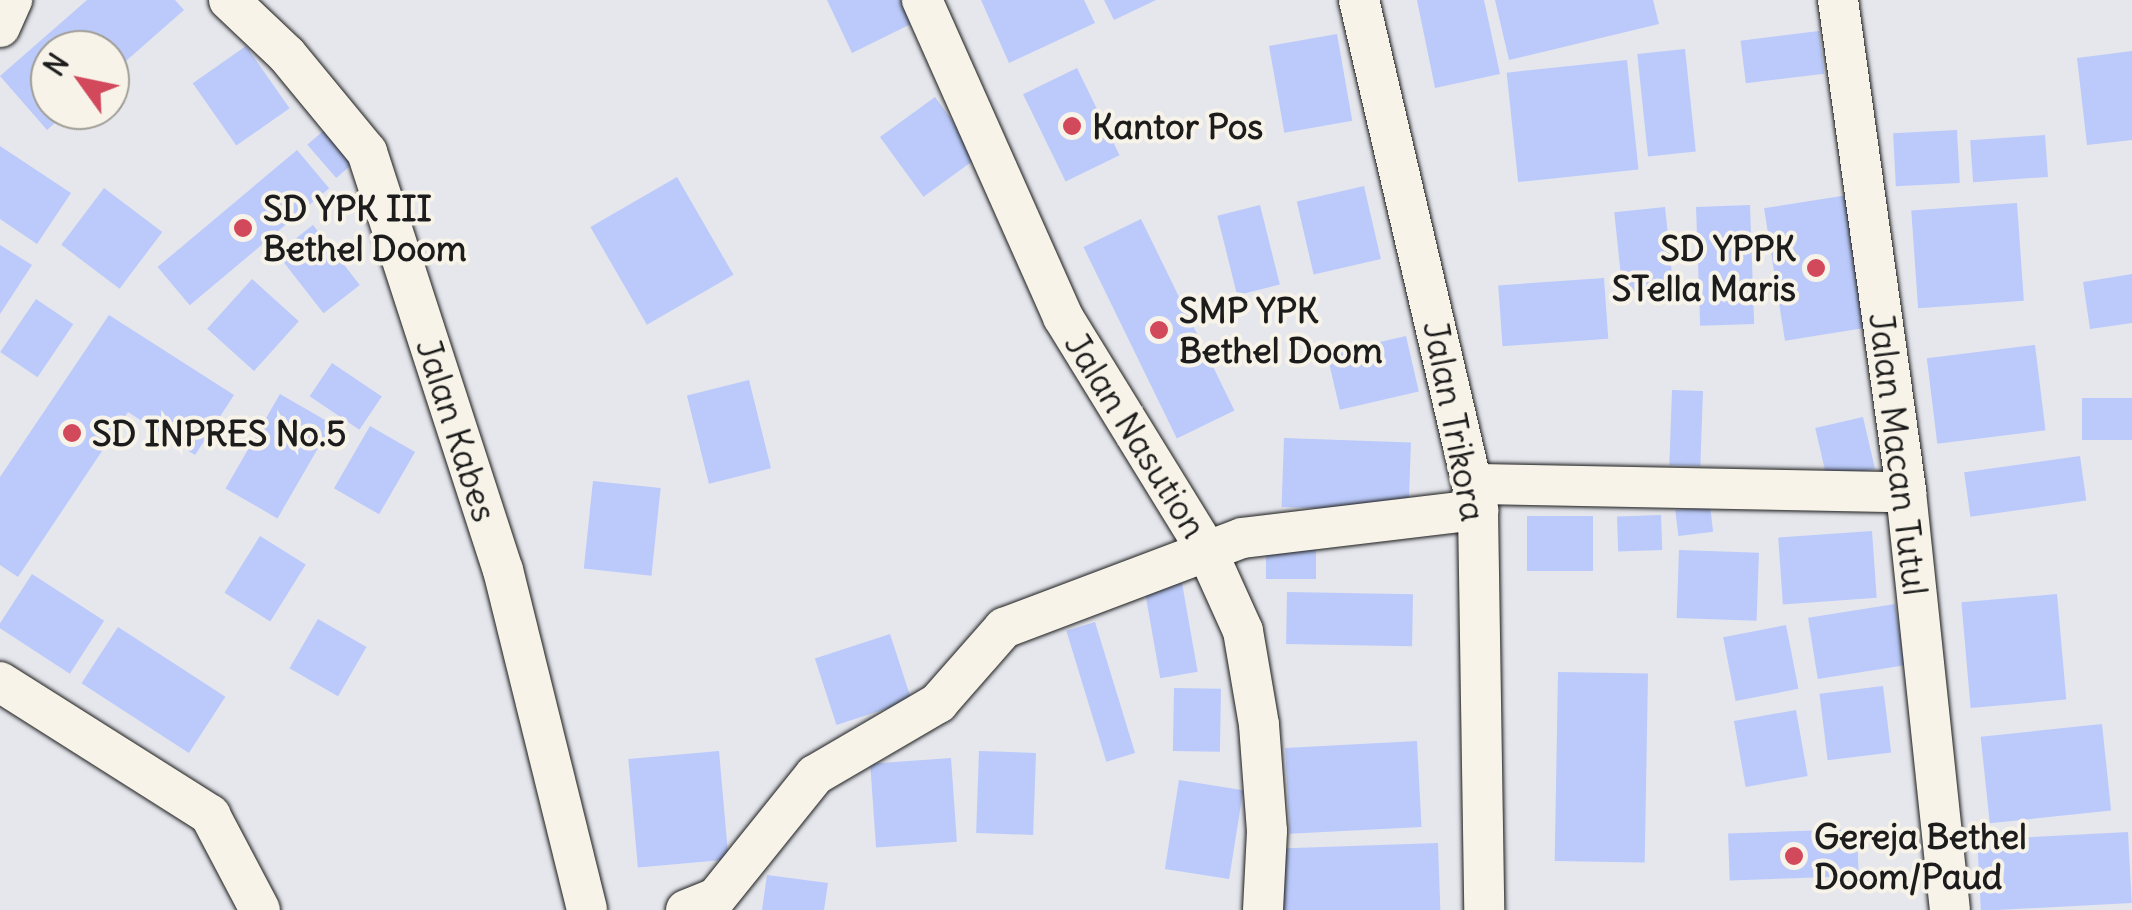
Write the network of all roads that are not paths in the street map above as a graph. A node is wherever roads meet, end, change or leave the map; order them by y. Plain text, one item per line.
1 (12, 0) edge
2 (229, 0) edge
3 (922, 0) edge
4 (1359, 0) edge
5 (1838, 0) edge
6 (0, 27) edge
7 (1906, 492) junction
8 (1476, 497) junction
9 (1206, 549) junction
10 (0, 682) edge
11 (260, 910) edge
12 (587, 910) edge
13 (686, 910) edge
14 (1262, 910) edge
15 (1484, 910) edge
16 (1950, 910) edge

1 - 6 street
2 - 12 street, Jalan Kabes
3 - 9 street, Jalan Nasution
4 - 8 street, Jalan Trikora
5 - 7 street, Jalan Macan Tutul
7 - 8 street
7 - 16 street, Jalan Macan Tutul
8 - 9 street
8 - 15 street, Jalan Trikora
9 - 13 street, Jalan Nasution
9 - 14 street
10 - 11 street

